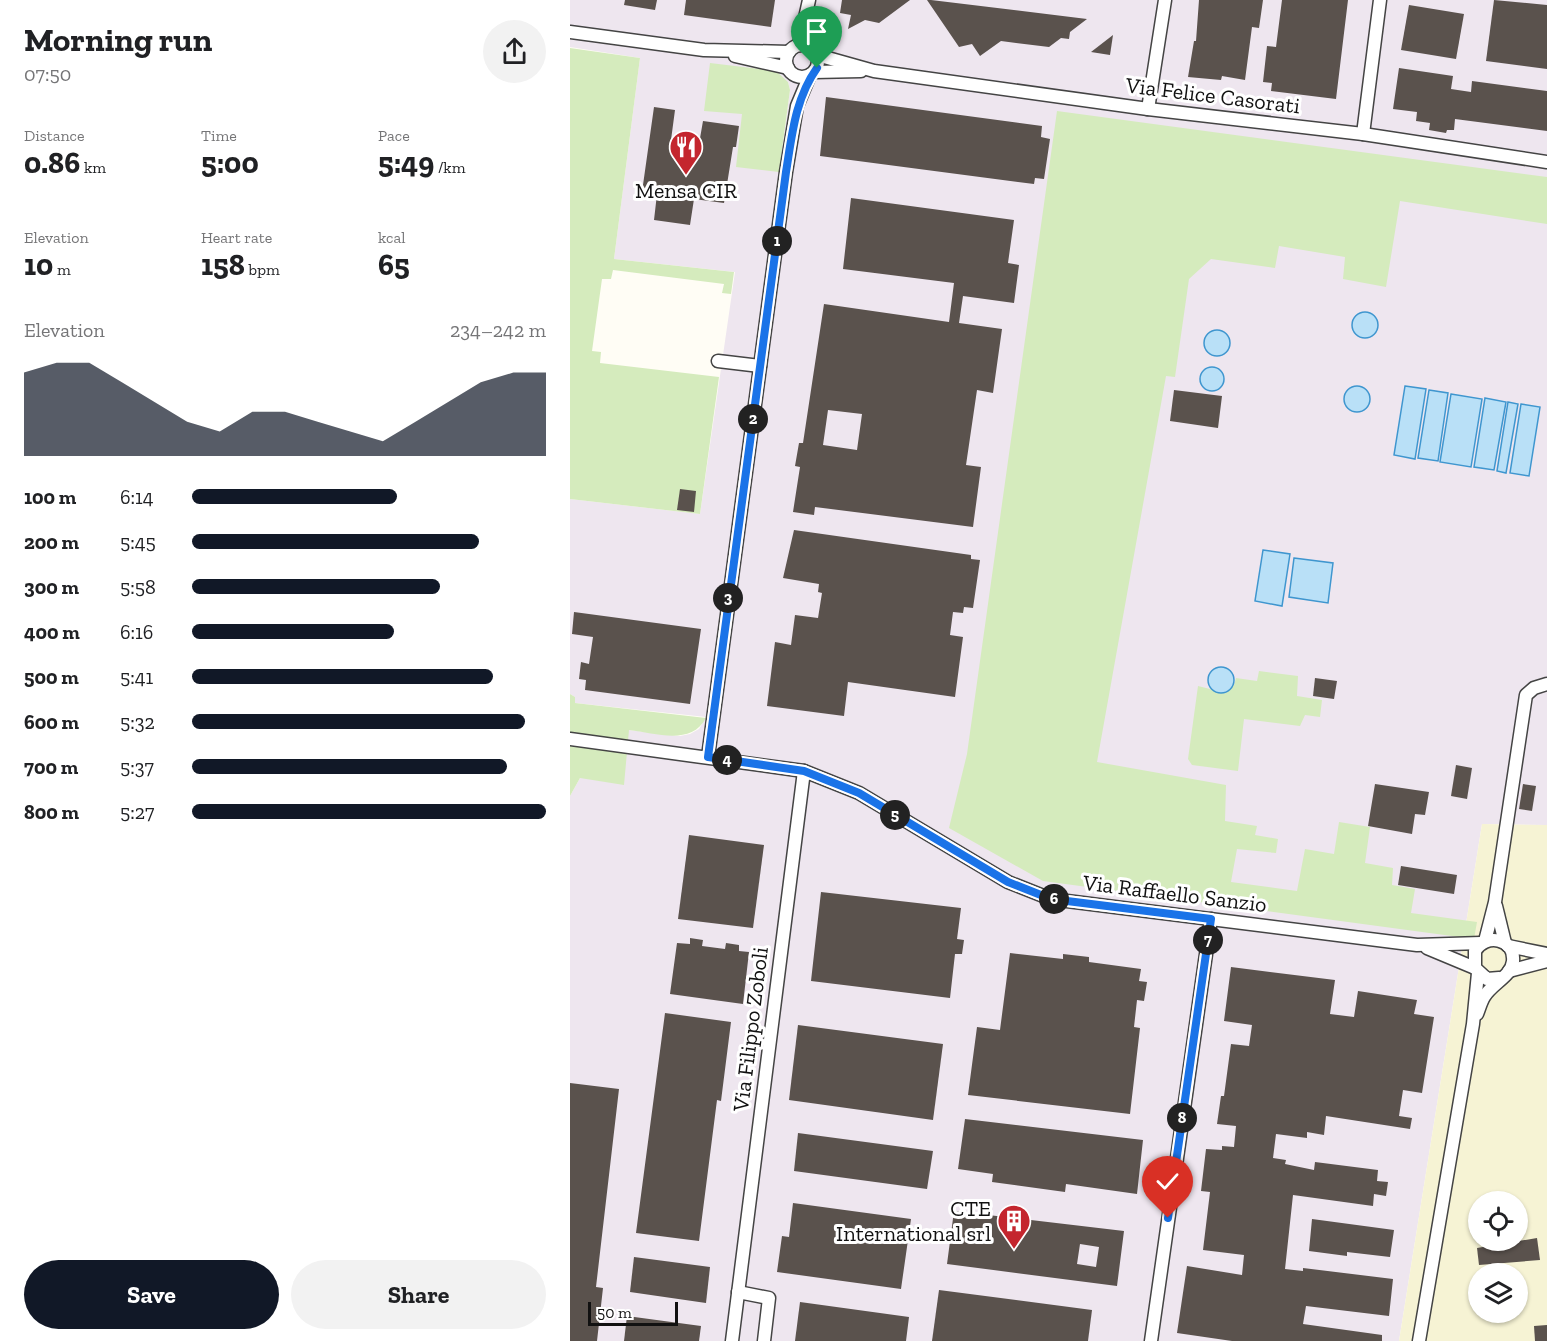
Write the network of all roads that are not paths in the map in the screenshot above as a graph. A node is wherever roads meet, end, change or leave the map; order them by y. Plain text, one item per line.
1 (809, 0) edge
2 (1165, 0) edge
3 (1380, 0) edge
4 (570, 32) edge
5 (803, 50) junction
6 (717, 51) junction
7 (791, 71) junction
8 (874, 71) junction
9 (812, 74) junction
10 (797, 106) junction
11 (1148, 109) junction
12 (1363, 134) junction
13 (1547, 162) edge
14 (718, 361) dead end
15 (760, 366) junction
16 (1547, 684) edge
17 (570, 738) edge
18 (708, 757) junction
19 (804, 771) junction
20 (1495, 902) junction
21 (1211, 919) junction
22 (1483, 942) junction
23 (1506, 944) junction
24 (1417, 945) junction
25 (1547, 954) edge
26 (1547, 961) edge
27 (1476, 970) junction
28 (1504, 975) junction
29 (1473, 1024) junction
30 (738, 1292) junction
31 (732, 1341) edge
32 (764, 1341) edge
33 (1151, 1341) edge
34 (1419, 1341) edge

1 - 5 street
2 - 11 street
3 - 12 street
4 - 6 street, Via Felice Casorati
5 - 6 street, Via Felice Casorati
5 - 7 street
5 - 8 street, Via Felice Casorati
5 - 9 street
6 - 7 street, Via Felice Casorati
7 - 9 street, Via Felice Casorati
7 - 10 street
8 - 9 street, Via Felice Casorati
8 - 11 street, Via Felice Casorati
9 - 10 street
10 - 15 street
11 - 12 street, Via Felice Casorati
12 - 13 street, Via Felice Casorati
14 - 15 street
15 - 18 street
16 - 20 street
17 - 18 street, Via Raffaello Sanzio
18 - 19 street, Via Raffaello Sanzio
19 - 21 street, Via Raffaello Sanzio
19 - 30 street, Via Filippo Zoboli
20 - 22 street
20 - 23 street
21 - 24 street, Via Raffaello Sanzio
21 - 33 street
22 - 23 street, Via Raffaello Sanzio
22 - 24 street, Via Raffaello Sanzio
22 - 27 street
23 - 25 street, Via Raffaello Sanzio
23 - 28 street
24 - 27 street, Via Raffaello Sanzio
26 - 28 street, Via Raffaello Sanzio
27 - 28 street, Via Raffaello Sanzio
27 - 29 street
28 - 29 street
29 - 34 street
30 - 31 street, Via Filippo Zoboli
30 - 32 street

